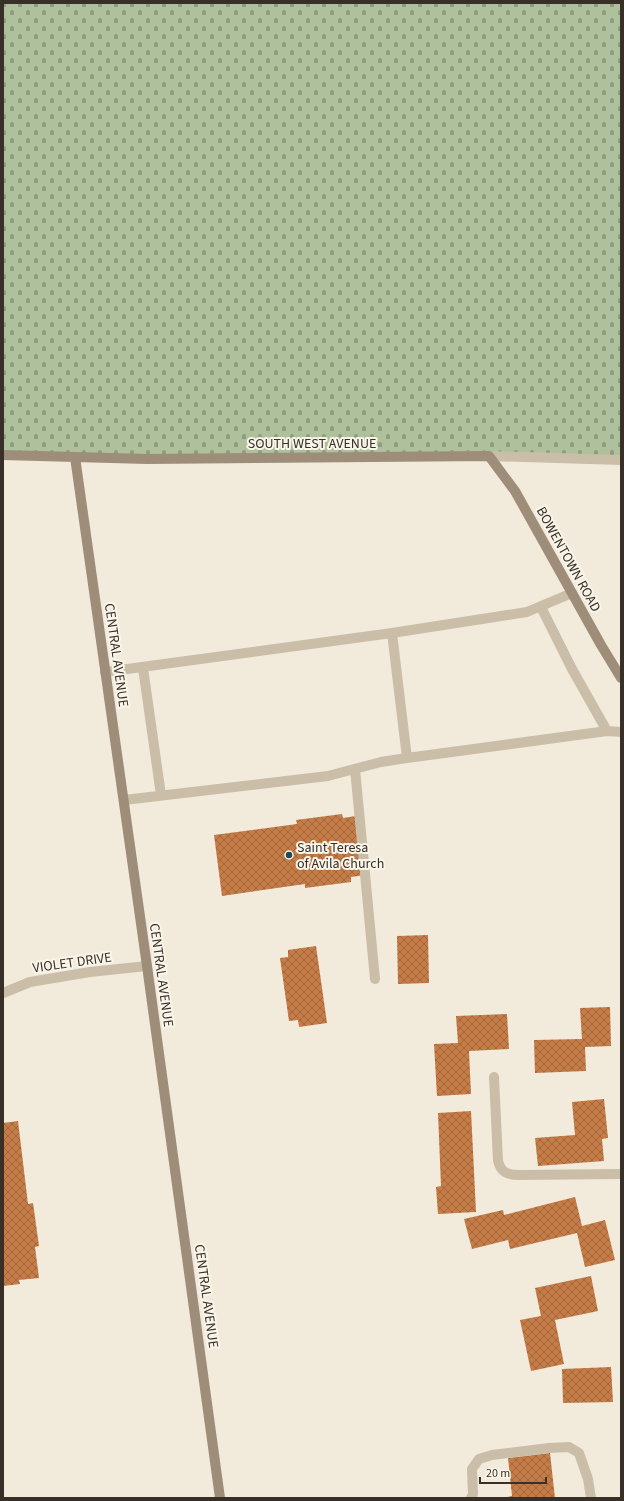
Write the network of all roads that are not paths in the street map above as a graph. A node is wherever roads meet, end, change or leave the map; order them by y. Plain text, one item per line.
1 (3, 455) edge
2 (489, 456) junction
3 (75, 457) junction
4 (621, 460) edge
5 (572, 593) junction
6 (541, 607) junction
7 (392, 633) junction
8 (143, 668) junction
9 (105, 672) junction
10 (621, 678) edge
11 (607, 731) junction
12 (621, 732) edge
13 (407, 758) junction
14 (355, 769) junction
15 (161, 795) junction
16 (124, 800) junction
17 (147, 966) junction
18 (375, 979) dead end
19 (3, 992) edge
20 (494, 1078) dead end
21 (621, 1174) edge
22 (220, 1498) edge
23 (471, 1498) edge
24 (591, 1498) edge

1 - 3 main road, SOUTH WEST AVENUE
2 - 3 main road, SOUTH WEST AVENUE
2 - 4 street, SOUTH WEST AVENUE
2 - 5 main road, BOWENTOWN ROAD
3 - 9 main road, CENTRAL AVENUE
5 - 6 street
5 - 10 main road, BOWENTOWN ROAD
6 - 7 street
6 - 11 street
7 - 8 street
7 - 13 street
8 - 9 street
8 - 15 street
9 - 16 main road, CENTRAL AVENUE
11 - 12 street
11 - 13 street
13 - 14 street
14 - 15 street
14 - 18 street
15 - 16 street
16 - 17 main road, CENTRAL AVENUE
17 - 19 street, VIOLET DRIVE
17 - 22 main road, CENTRAL AVENUE
20 - 21 street
23 - 24 street

